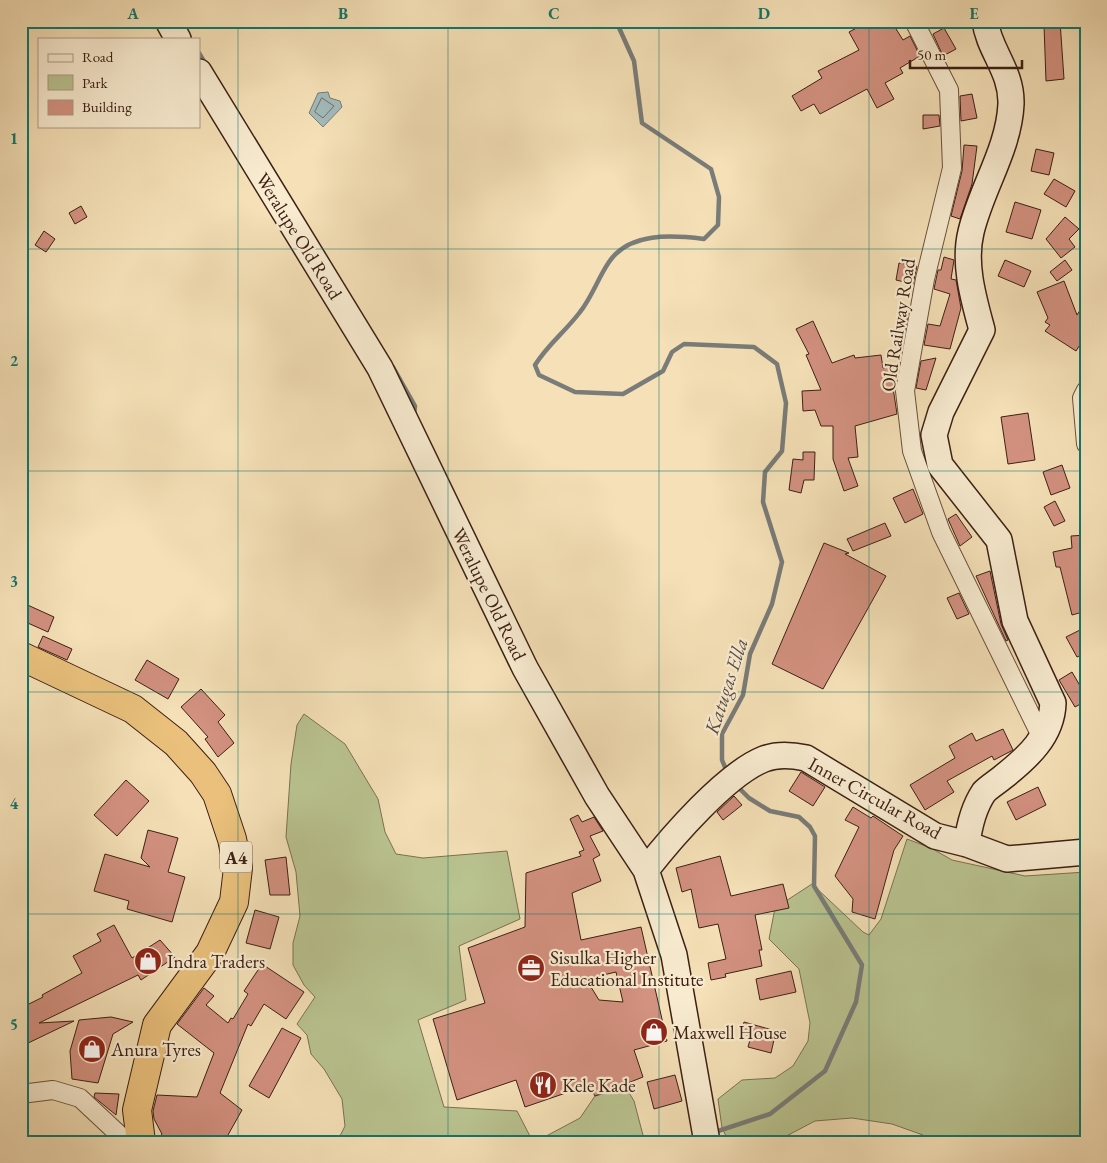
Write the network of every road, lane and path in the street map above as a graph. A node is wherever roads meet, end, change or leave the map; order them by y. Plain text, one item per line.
1 (168, 21) edge
2 (914, 21) edge
3 (985, 21) edge
4 (177, 38) edge
5 (200, 74) edge
6 (1086, 390) edge
7 (1086, 444) edge
8 (21, 656) edge
9 (1042, 738) junction
10 (967, 844) junction
11 (1086, 852) edge
12 (646, 870) junction
13 (21, 1094) edge
14 (705, 1135) edge
15 (127, 1142) edge
16 (141, 1142) edge

1 - 4 street
2 - 9 street, Old Railway Road
3 - 9 street
5 - 12 street, Weralupe Old Road
6 - 7 street
8 - 16 highway, A4
9 - 10 street
10 - 11 street, Inner Circular Road
10 - 12 street, Inner Circular Road
12 - 14 street, Weralupe Old Road
13 - 15 street

